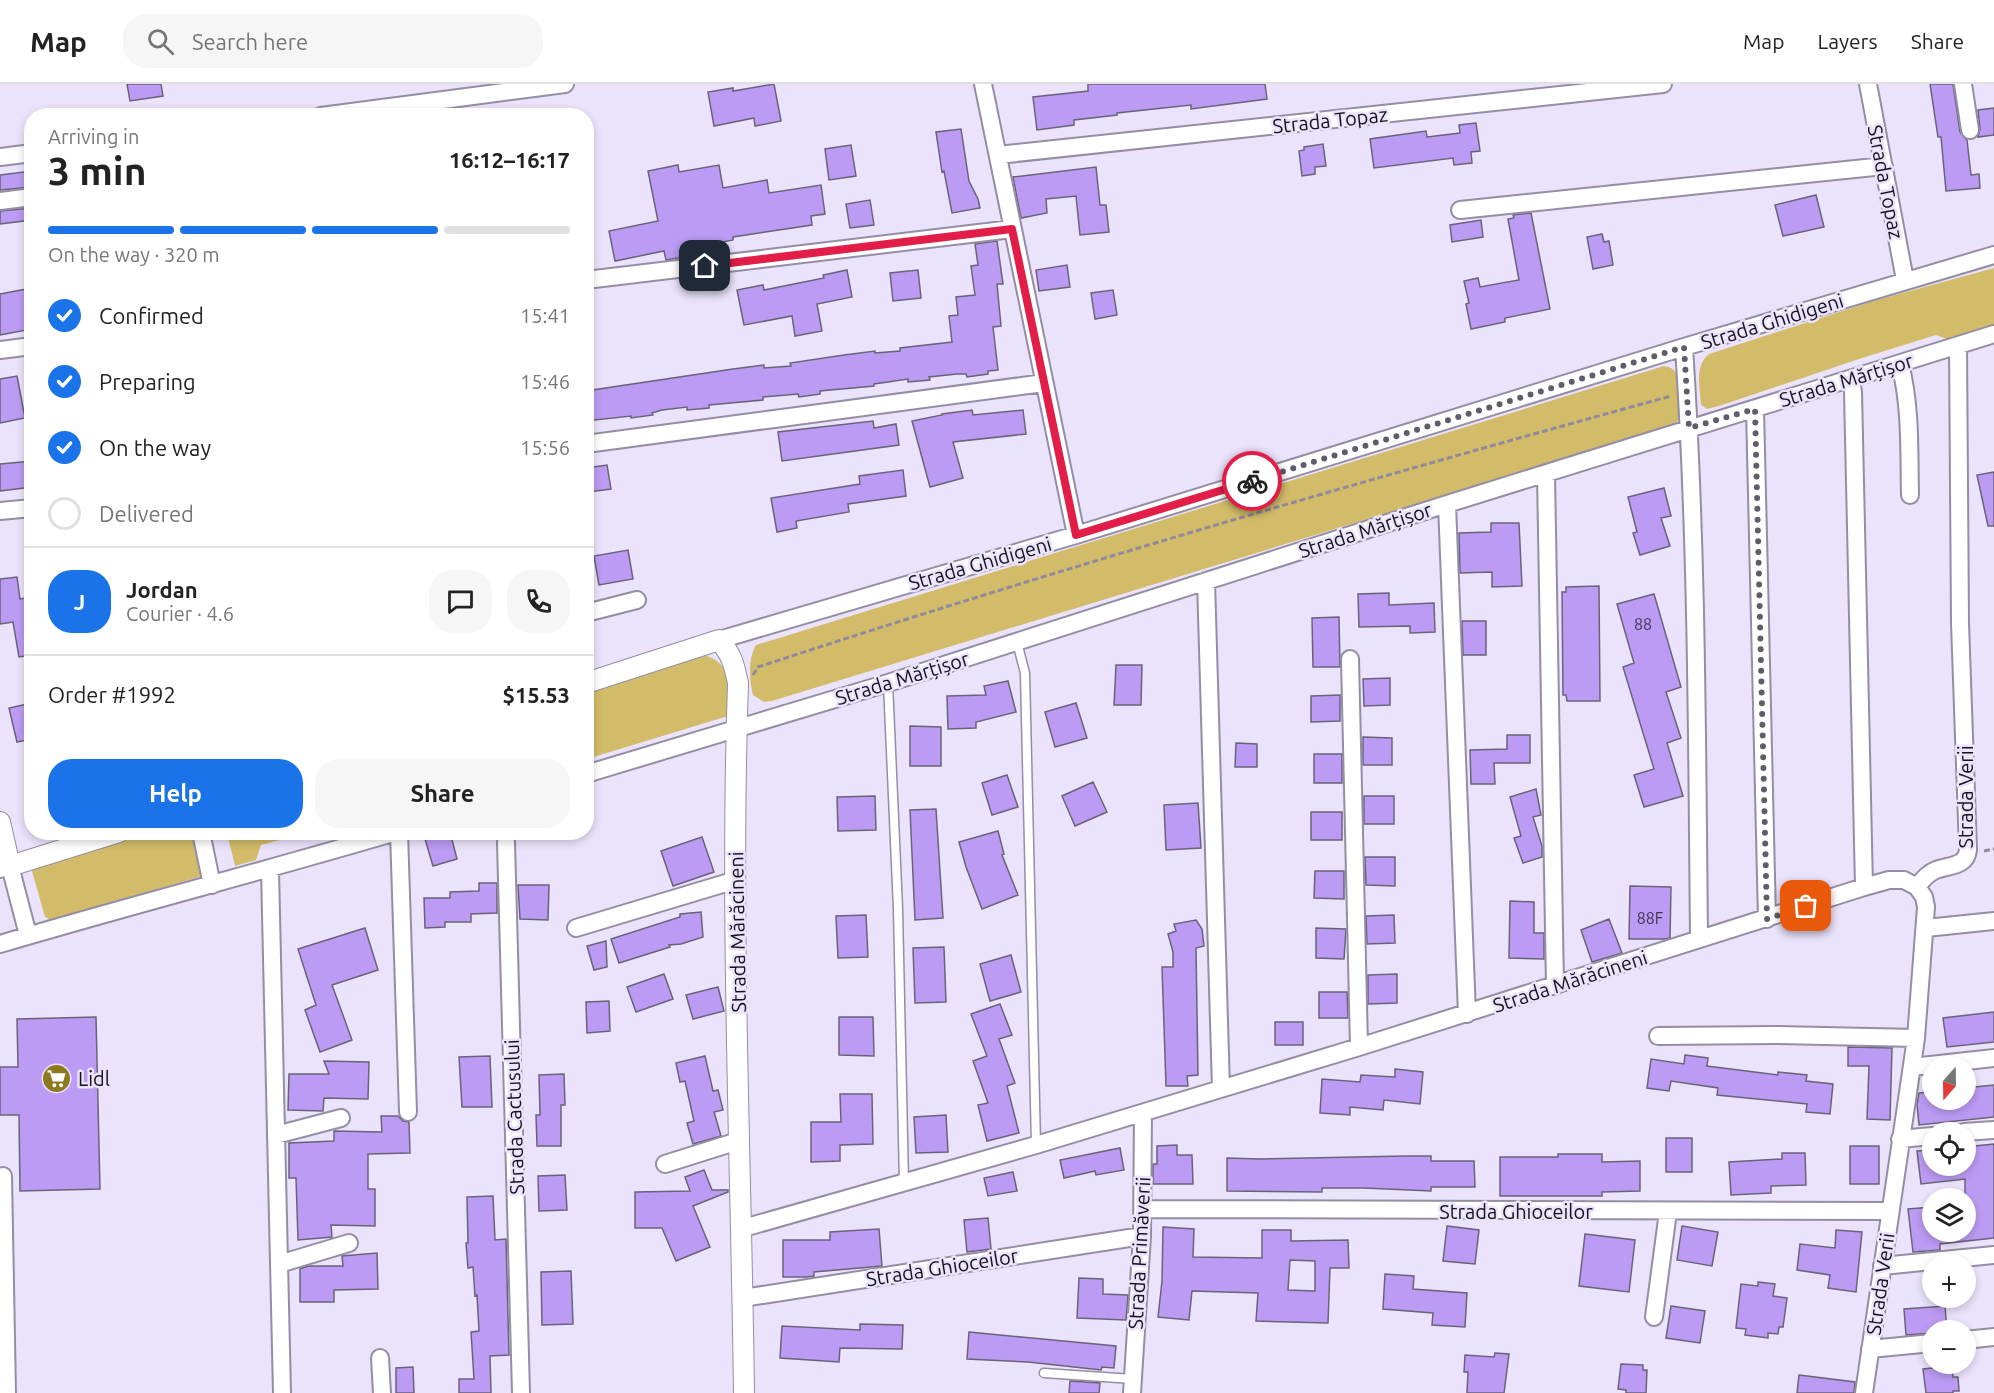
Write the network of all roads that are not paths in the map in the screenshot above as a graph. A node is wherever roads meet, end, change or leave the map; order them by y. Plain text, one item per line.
1 (565, 84) edge
2 (983, 84) edge
3 (1663, 84) edge
4 (1868, 84) edge
5 (1964, 84) edge
6 (382, 108) edge
7 (1970, 130) dead end
8 (24, 154) edge
9 (998, 155) junction
10 (0, 157) edge
11 (1884, 166) junction
12 (24, 198) edge
13 (0, 201) edge
14 (1460, 210) dead end
15 (1012, 229) junction
16 (1994, 255) edge
17 (594, 279) edge
18 (1905, 280) junction
19 (1994, 334) edge
20 (1958, 345) junction
21 (24, 347) edge
22 (1684, 347) junction
23 (0, 350) edge
24 (1900, 364) junction
25 (1851, 379) junction
26 (1044, 382) junction
27 (1755, 409) junction
28 (1689, 428) junction
29 (594, 443) edge
30 (1546, 474) junction
31 (1910, 495) dead end
32 (1447, 504) junction
33 (24, 509) edge
34 (0, 511) edge
35 (1076, 535) junction
36 (1206, 581) junction
37 (637, 600) dead end
38 (594, 611) edge
39 (719, 640) junction
40 (1017, 642) junction
41 (1350, 659) dead end
42 (594, 680) edge
43 (888, 683) junction
44 (736, 728) junction
45 (594, 772) edge
46 (0, 822) edge
47 (94, 840) edge
48 (203, 840) edge
49 (371, 840) edge
50 (398, 840) edge
51 (506, 842) dead end
52 (5, 868) edge
53 (270, 870) junction
54 (736, 880) junction
55 (212, 885) junction
56 (1864, 887) junction
57 (1917, 887) junction
58 (1767, 919) junction
59 (1994, 921) edge
60 (576, 927) dead end
61 (1926, 928) junction
62 (28, 935) junction
63 (1699, 939) junction
64 (0, 944) edge
65 (1555, 986) junction
66 (1467, 1014) junction
67 (1658, 1036) dead end
68 (1916, 1038) junction
69 (1359, 1047) junction
70 (1994, 1058) edge
71 (1912, 1066) junction
72 (1221, 1089) junction
73 (408, 1112) dead end
74 (1143, 1113) junction
75 (341, 1118) dead end
76 (1994, 1130) edge
77 (1976, 1131) edge
78 (276, 1135) junction
79 (1922, 1137) edge
80 (1900, 1139) junction
81 (738, 1141) junction
82 (1036, 1145) junction
83 (665, 1164) dead end
84 (3, 1176) dead end
85 (904, 1183) junction
86 (1143, 1209) junction
87 (1890, 1211) junction
88 (1668, 1212) junction
89 (740, 1229) junction
90 (1142, 1236) junction
91 (349, 1243) dead end
92 (1994, 1255) edge
93 (279, 1264) junction
94 (1882, 1266) junction
95 (743, 1298) junction
96 (1654, 1317) dead end
97 (1994, 1337) edge
98 (1976, 1339) edge
99 (1922, 1344) edge
100 (1870, 1349) junction
101 (380, 1358) dead end
102 (1044, 1372) dead end
103 (1132, 1386) edge
104 (7, 1393) edge
105 (282, 1393) edge
106 (382, 1393) edge
107 (521, 1393) edge
108 (744, 1393) edge
109 (1864, 1393) edge

1 - 6 street
2 - 9 street
3 - 9 street, Strada Topaz
4 - 11 street, Strada Topaz
5 - 7 street
8 - 10 street
9 - 15 street
11 - 14 street
11 - 18 street, Strada Topaz
12 - 13 street
15 - 17 street
15 - 26 street
16 - 18 street, Strada Ghidigeni
18 - 22 street, Strada Ghidigeni
19 - 20 street, Strada Mărțișor
20 - 24 street, Strada Mărțișor
20 - 57 street, Strada Verii
21 - 23 street
22 - 28 street
22 - 35 street, Strada Ghidigeni
24 - 25 street, Strada Mărțișor
24 - 31 street
25 - 27 street, Strada Mărțișor
25 - 56 street
26 - 29 street
26 - 35 street
27 - 28 street, Strada Mărțișor
27 - 58 street
28 - 30 street, Strada Mărțișor
28 - 63 street
30 - 32 street, Strada Mărțișor
30 - 65 street
32 - 36 street, Strada Mărțișor
32 - 66 street
33 - 34 street
35 - 39 street, Strada Ghidigeni
36 - 40 street, Strada Mărțișor
36 - 72 street
37 - 38 street
39 - 42 street, Strada Ghidigeni
39 - 44 street, Strada Mărăcineni
40 - 43 street, Strada Mărțișor
40 - 82 lane
41 - 69 street
43 - 44 street, Strada Mărțișor
43 - 85 lane
44 - 45 street, Strada Mărțișor
44 - 54 street, Strada Mărăcineni
46 - 52 street
47 - 52 street
48 - 55 street
49 - 53 street
50 - 73 street
51 - 107 street, Strada Cactusului
52 - 62 street
53 - 55 street
53 - 78 street
54 - 60 street
54 - 81 street, Strada Mărăcineni
55 - 62 street
56 - 57 street, Strada Mărăcineni
56 - 58 street, Strada Mărăcineni
57 - 61 street, Strada Verii
58 - 63 street, Strada Mărăcineni
59 - 61 street
61 - 68 street, Strada Verii
62 - 64 street
63 - 65 street, Strada Mărăcineni
65 - 66 street, Strada Mărăcineni
66 - 69 street, Strada Mărăcineni
67 - 68 street
68 - 71 street, Strada Verii
69 - 72 street, Strada Mărăcineni
70 - 71 street
71 - 80 street, Strada Verii
72 - 74 street, Strada Mărăcineni
74 - 82 street, Strada Mărăcineni
74 - 86 street, Strada Primăverii
75 - 78 street
76 - 77 street
78 - 93 street
79 - 80 street
80 - 87 street, Strada Verii
81 - 83 street
81 - 89 street, Strada Mărăcineni
82 - 85 street, Strada Mărăcineni
84 - 104 street
85 - 89 street, Strada Mărăcineni
86 - 88 street, Strada Ghioceilor
86 - 90 street, Strada Primăverii
87 - 88 street, Strada Ghioceilor
87 - 94 street, Strada Verii
88 - 96 street
89 - 95 street, Strada Mărăcineni
90 - 95 street, Strada Ghioceilor
90 - 103 street, Strada Primăverii
91 - 93 street
92 - 94 street
93 - 105 street
94 - 100 street, Strada Verii
95 - 108 street, Strada Mărăcineni
97 - 98 street
99 - 100 street
100 - 109 street, Strada Verii
101 - 106 street
102 - 103 lane

